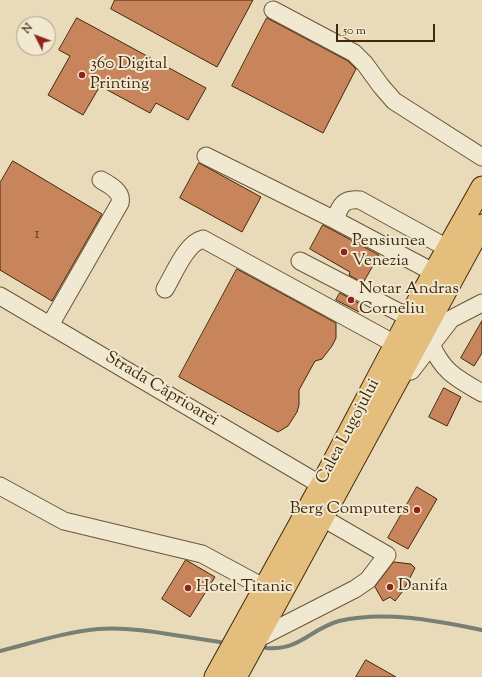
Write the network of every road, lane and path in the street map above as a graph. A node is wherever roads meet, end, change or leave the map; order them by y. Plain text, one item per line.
1 (273, 10) dead end
2 (206, 156) dead end
3 (482, 158) edge
4 (101, 180) dead end
5 (482, 187) edge
6 (335, 220) junction
7 (482, 225) edge
8 (450, 246) junction
9 (300, 261) dead end
10 (435, 273) junction
11 (166, 289) dead end
12 (445, 294) junction
13 (0, 296) edge
14 (482, 303) edge
15 (465, 310) junction
16 (482, 316) edge
17 (410, 318) junction
18 (50, 325) junction
19 (396, 344) junction
20 (431, 344) junction
21 (482, 394) edge
22 (380, 413) junction
23 (321, 485) junction
24 (0, 486) edge
25 (323, 518) junction
26 (265, 588) junction
27 (257, 639) junction
28 (215, 677) edge
29 (236, 677) edge

1 - 3 street
2 - 6 street
4 - 18 street
5 - 8 main road, Calea Lugojului
6 - 8 street
6 - 10 street
7 - 12 main road, Calea Lugojului
8 - 10 main road, Calea Lugojului
8 - 12 street
9 - 17 street
10 - 17 main road, Calea Lugojului
11 - 19 street
12 - 15 street
12 - 22 main road, Calea Lugojului
13 - 18 street, Strada Căprioarei
14 - 15 street
15 - 16 street
15 - 20 street
17 - 19 main road, Calea Lugojului
18 - 23 street, Strada Căprioarei
19 - 23 main road, Calea Lugojului
20 - 21 street
20 - 22 street
22 - 25 main road, Calea Lugojului
23 - 26 main road, Calea Lugojului
24 - 26 street
25 - 27 main road, Calea Lugojului
25 - 27 street
26 - 28 main road, Calea Lugojului
27 - 29 main road, Calea Lugojului

